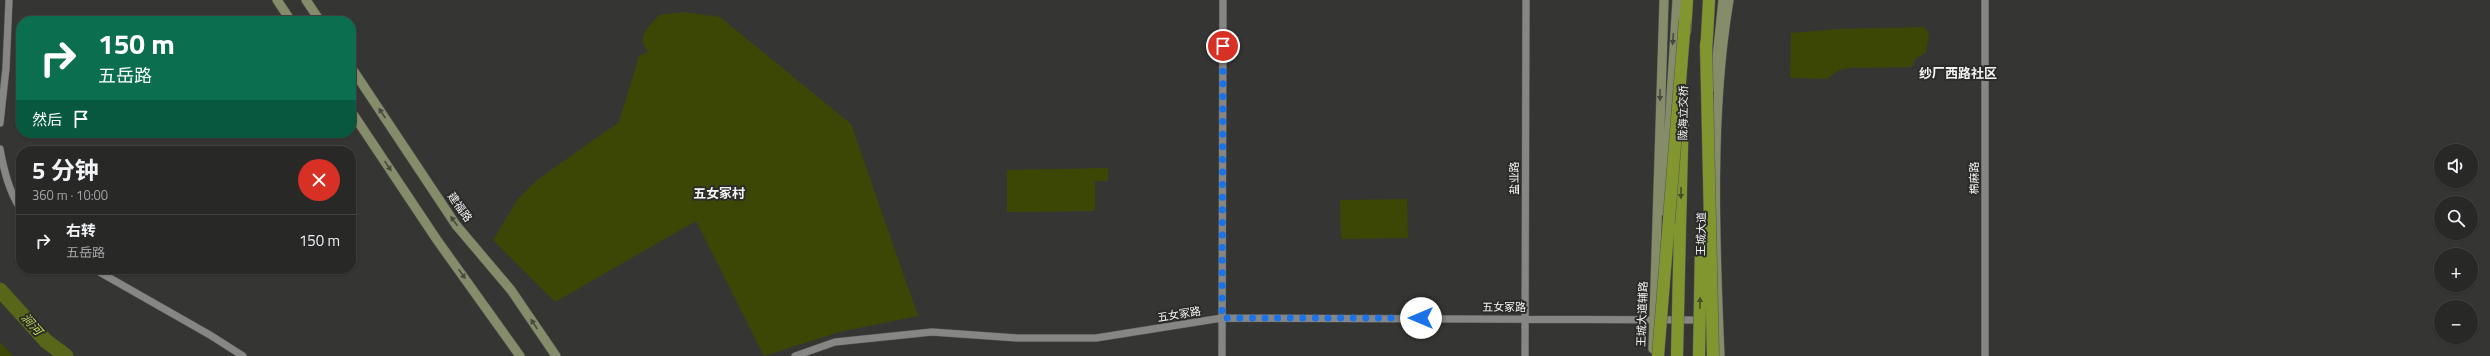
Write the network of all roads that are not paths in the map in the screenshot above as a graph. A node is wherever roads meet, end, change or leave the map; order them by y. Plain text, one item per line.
1 (9, 0) edge
2 (277, 0) edge
3 (306, 0) edge
4 (1224, 0) edge
5 (1526, 0) edge
6 (1664, 0) edge
7 (1677, 0) edge
8 (1687, 0) edge
9 (1709, 0) edge
10 (1722, 0) edge
11 (1729, 0) edge
12 (1985, 0) edge
13 (288, 16) edge
14 (317, 16) edge
15 (1685, 20) junction
16 (1706, 44) junction
17 (356, 75) edge
18 (1704, 112) joint
19 (356, 118) edge
20 (0, 123) edge
21 (0, 149) edge
22 (16, 202) edge
23 (1680, 227) joint
24 (103, 274) edge
25 (1222, 318) junction
26 (1525, 318) junction
27 (1654, 320) junction
28 (1719, 320) junction
29 (243, 356) edge
30 (520, 356) edge
31 (556, 356) edge
32 (795, 356) edge
33 (1222, 356) edge
34 (1525, 356) edge
35 (1653, 356) edge
36 (1658, 356) edge
37 (1677, 356) edge
38 (1699, 356) edge
39 (1713, 356) edge
40 (1720, 356) edge
41 (1985, 356) edge

1 - 20 street
2 - 13 main road
3 - 14 main road
4 - 25 street
5 - 26 street, 盐业路
6 -> 27 main road, 王城大道辅路
7 -> 27 main road
8 - 15 highway, 陇海立交桥
9 - 16 highway, 陇海立交桥
10 - 28 main road
11 - 28 main road
12 - 41 street, 棉麻路
15 -> 23 highway, 陇海立交桥, bridge
15 - 36 highway, bridge
16 - 18 highway, 陇海立交桥, bridge
16 - 39 highway, bridge
31 -> 17 main road, 建福路
38 -> 18 highway, 王城大道, bridge
19 -> 30 main road
21 - 22 street
23 - 37 highway, 王城大道, bridge
24 - 29 street
25 - 26 street, 五女冢路
25 - 32 street, 五女冢路
25 - 33 street
26 - 27 street, 五女冢路
26 - 34 street, 盐业路
27 - 28 street, 五女冢路
27 - 35 main road, 王城大道辅路
28 - 40 main road

